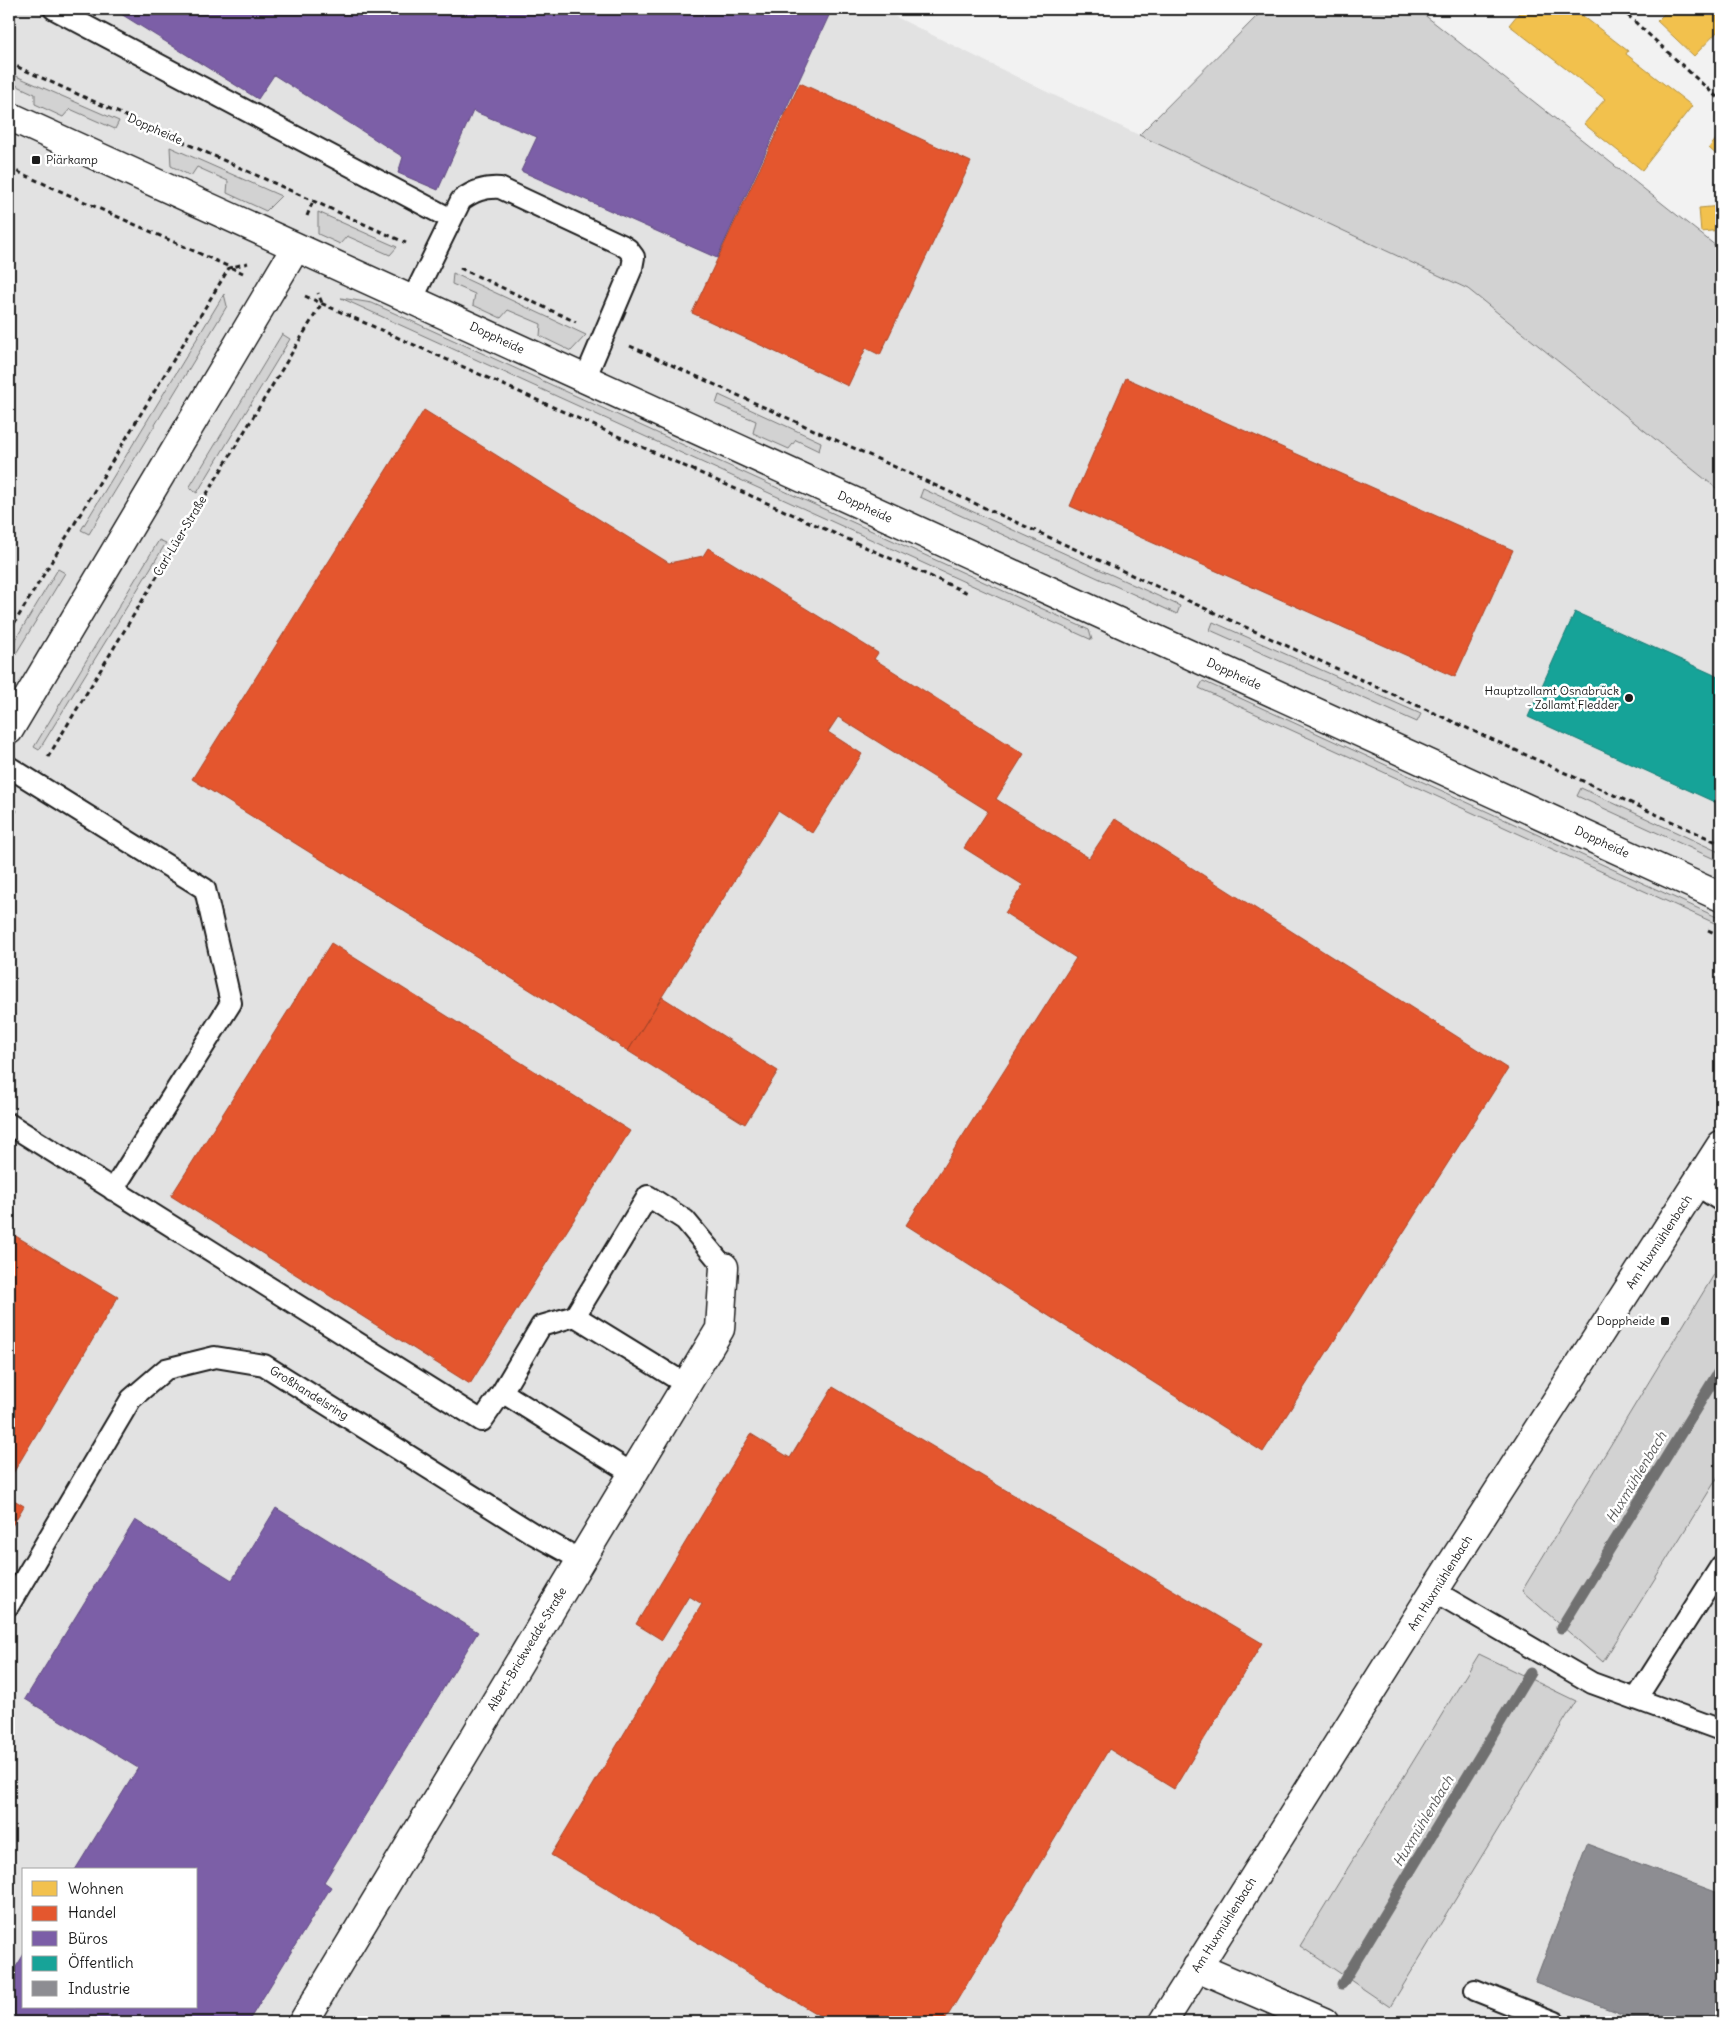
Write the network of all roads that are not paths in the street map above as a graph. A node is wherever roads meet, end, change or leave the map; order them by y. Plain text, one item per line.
1 (54, 9) edge
2 (9, 116) edge
3 (451, 219) junction
4 (296, 247) junction
5 (412, 300) junction
6 (585, 378) junction
7 (9, 730) edge
8 (9, 767) edge
9 (1721, 897) edge
10 (9, 1124) edge
11 (1721, 1146) edge
12 (1695, 1184) junction
13 (113, 1190) junction
14 (1721, 1201) edge
15 (724, 1267) joint
16 (575, 1316) junction
17 (686, 1385) junction
18 (502, 1392) junction
19 (633, 1474) junction
20 (581, 1560) junction
21 (1721, 1566) edge
22 (1434, 1591) junction
23 (9, 1605) edge
24 (1636, 1699) junction
25 (1721, 1730) edge
26 (1197, 1967) junction
27 (1475, 1990) dead end
28 (303, 2022) edge
29 (1163, 2022) edge
30 (1324, 2022) edge
31 (1555, 2022) edge

1 - 3 lane
2 - 4 street, Doppheide
3 - 5 lane
3 - 6 lane
4 - 5 street, Doppheide
4 - 7 street
5 - 6 street, Doppheide
6 - 9 street, Doppheide
8 - 13 lane
10 - 13 lane
11 - 12 street, Am Huxmühlenbach
12 - 14 lane
12 - 22 street, Am Huxmühlenbach
13 - 18 lane
15 - 16 lane
15 - 17 street, Albert-Brickwedde-Straße
16 - 17 lane
16 - 18 lane
17 - 19 street, Albert-Brickwedde-Straße
18 - 19 lane
19 - 20 street, Albert-Brickwedde-Straße
20 - 23 lane, Großhandelsring
20 - 28 street, Albert-Brickwedde-Straße
21 - 24 lane
22 - 24 lane
22 - 26 street, Am Huxmühlenbach
24 - 25 lane
26 - 29 street, Am Huxmühlenbach
26 - 30 street
27 - 31 lane

